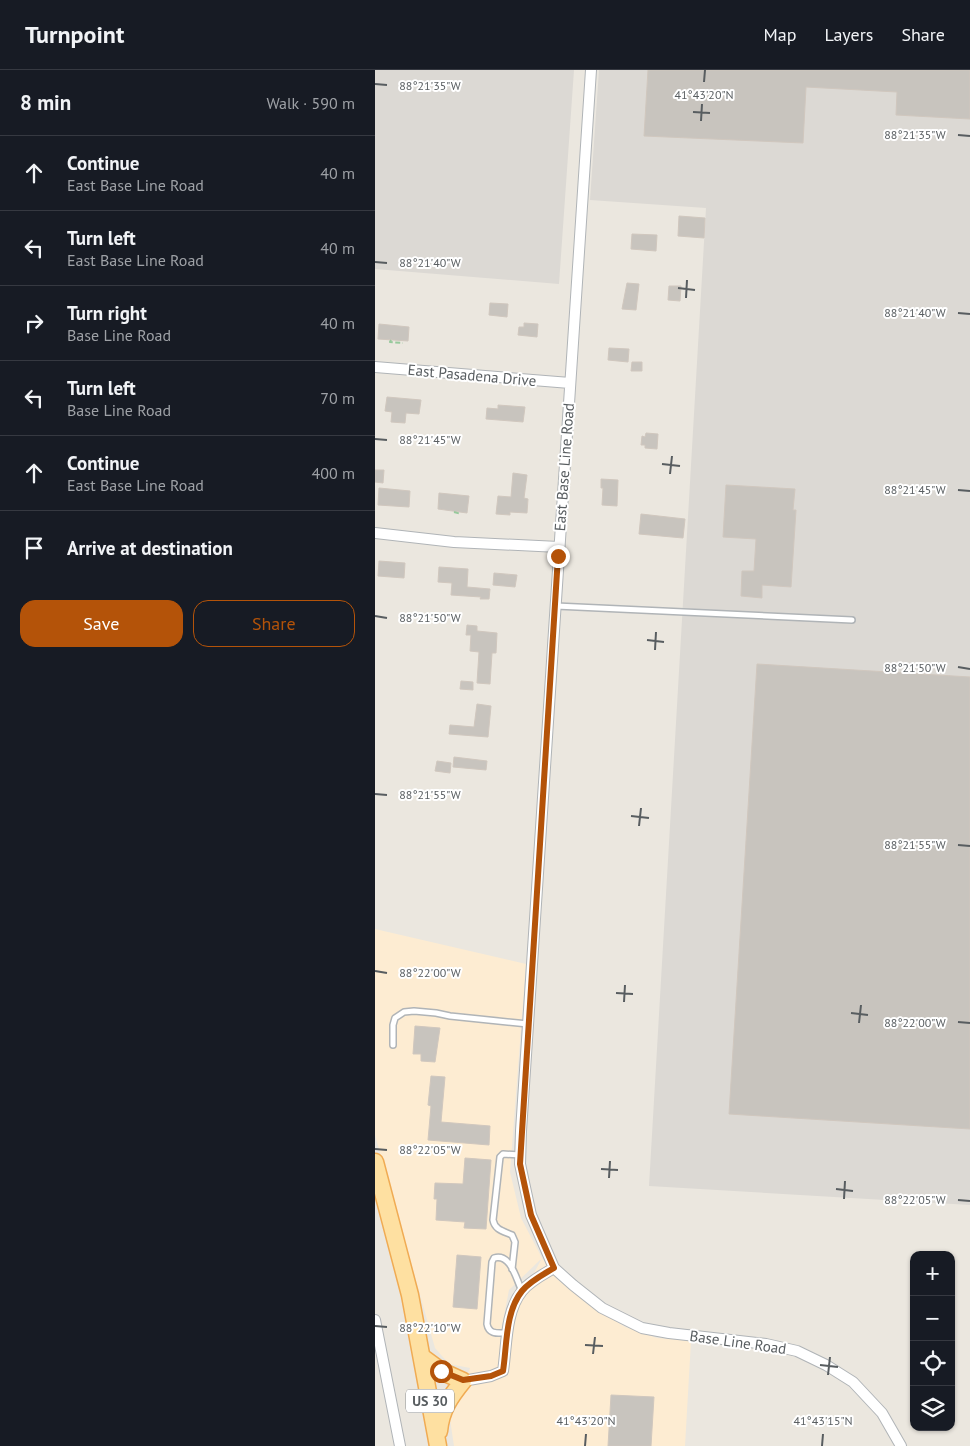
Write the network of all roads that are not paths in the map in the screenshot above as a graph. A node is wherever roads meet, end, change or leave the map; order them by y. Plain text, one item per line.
1 (591, 70) edge
2 (375, 367) edge
3 (570, 383) junction
4 (375, 533) edge
5 (559, 547) junction
6 (556, 606) junction
7 (853, 620) dead end
8 (529, 1024) junction
9 (393, 1045) dead end
10 (520, 1160) junction
11 (375, 1162) edge
12 (554, 1268) junction
13 (512, 1269) junction
14 (522, 1291) junction
15 (375, 1320) edge
16 (508, 1333) junction
17 (422, 1357) junction
18 (463, 1380) junction
19 (438, 1444) edge
20 (400, 1446) edge
21 (901, 1446) edge

1 - 3 street, East Base Line Road
2 - 3 street, East Pasadena Drive
3 - 5 street, East Base Line Road
4 - 5 street
5 - 6 street, East Base Line Road
6 - 7 lane
6 - 8 street, East Base Line Road
8 - 9 lane
8 - 10 street, East Base Line Road
10 - 12 street, Base Line Road
10 - 13 lane
11 - 17 main road, US 30
12 - 14 street
12 - 21 street, Base Line Road
13 - 14 lane
13 - 16 lane
14 - 16 street
15 - 20 street
16 - 18 street
17 - 18 main road
17 - 19 main road, US 30
18 - 19 main road

